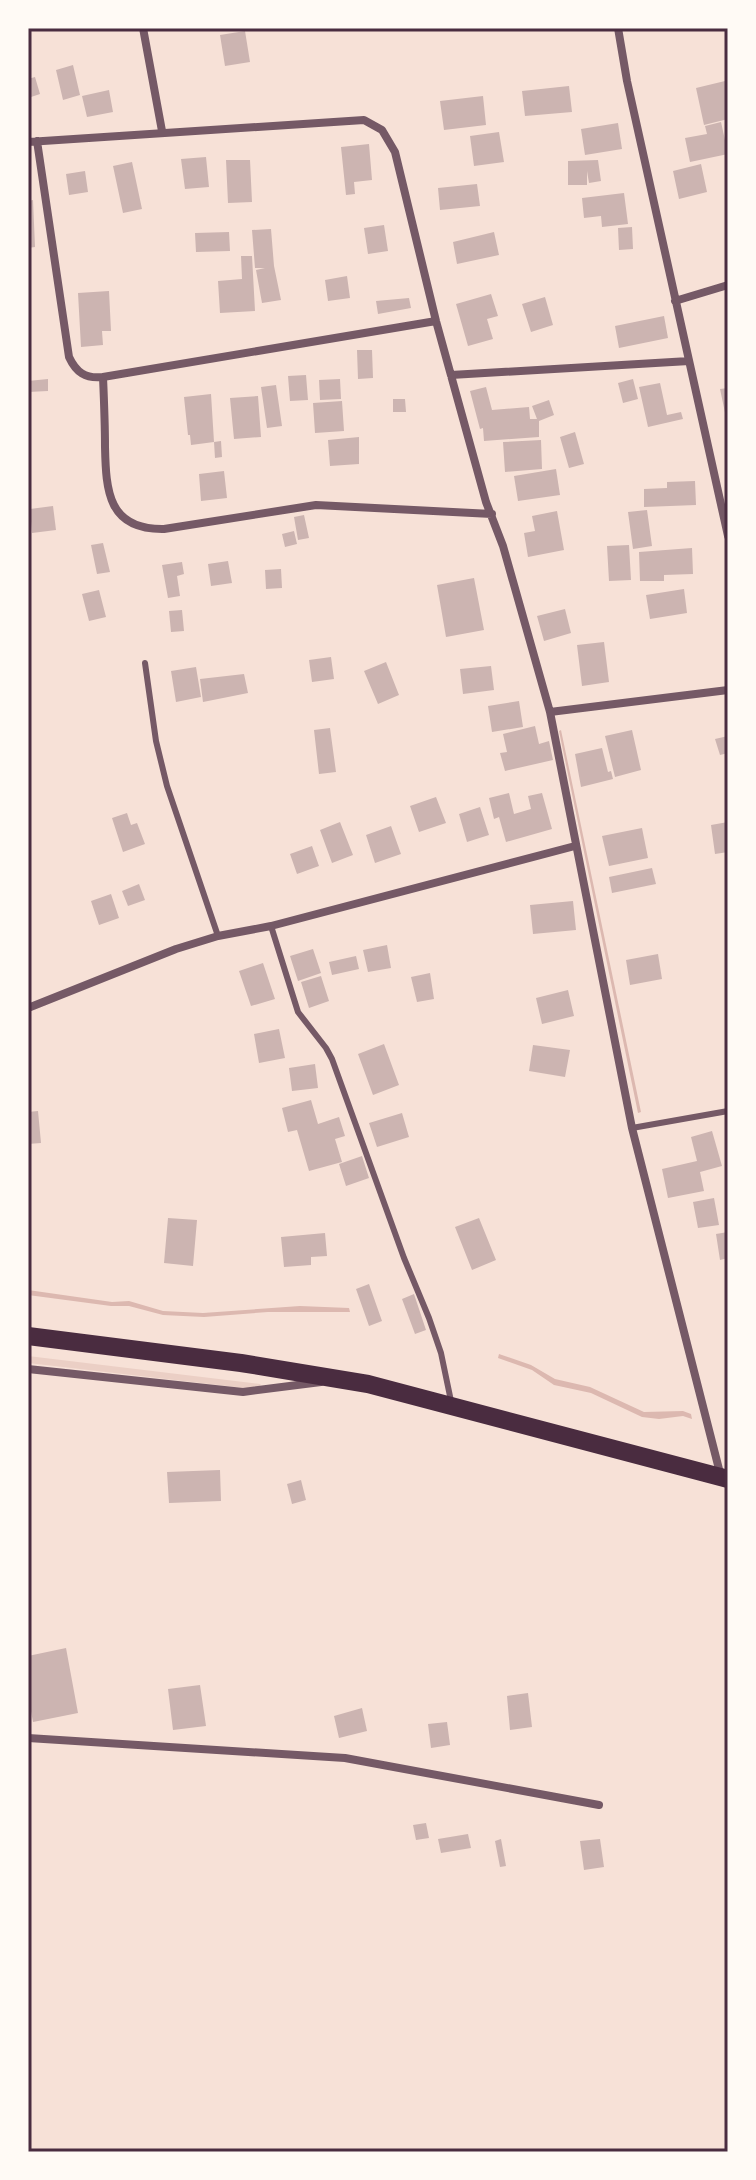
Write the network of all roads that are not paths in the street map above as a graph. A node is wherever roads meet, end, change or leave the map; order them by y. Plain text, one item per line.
1 (143, 28) edge
2 (618, 28) edge
3 (162, 131) junction
4 (32, 141) edge
5 (728, 285) edge
6 (675, 301) junction
7 (436, 321) junction
8 (689, 361) junction
9 (451, 375) junction
10 (103, 377) junction
11 (492, 514) junction
12 (728, 536) edge
13 (145, 663) dead end
14 (728, 690) edge
15 (550, 712) junction
16 (575, 846) junction
17 (271, 926) junction
18 (218, 936) junction
19 (28, 1008) edge
20 (728, 1111) edge
21 (632, 1128) junction
22 (28, 1336) edge
23 (28, 1369) edge
24 (342, 1379) junction
25 (452, 1404) junction
26 (724, 1478) edge
27 (28, 1738) edge
28 (599, 1805) dead end

1 - 3 street
2 - 6 street
3 - 4 street
3 - 7 street
4 - 10 street
5 - 6 street
6 - 8 street
7 - 9 street
7 - 10 street
8 - 9 street
8 - 12 street
9 - 11 street
10 - 11 street
11 - 15 street
13 - 18 lane
14 - 15 street
15 - 16 street
16 - 17 street
16 - 21 street
17 - 18 street
17 - 25 lane
18 - 19 street
20 - 21 lane
21 - 26 street
22 - 24 main road
23 - 24 street
24 - 25 main road
25 - 26 main road
27 - 28 street

